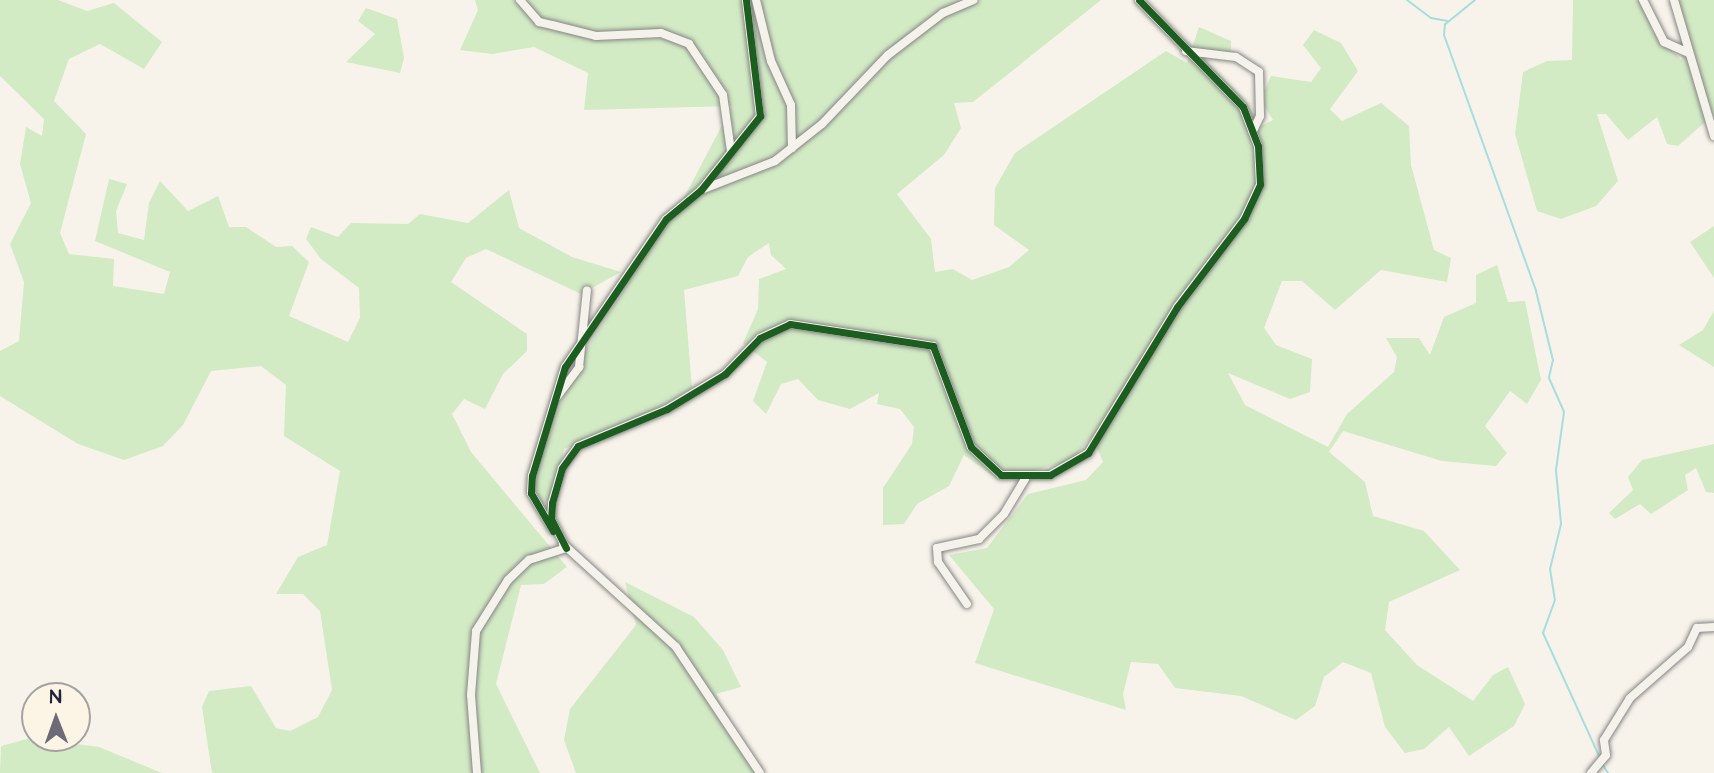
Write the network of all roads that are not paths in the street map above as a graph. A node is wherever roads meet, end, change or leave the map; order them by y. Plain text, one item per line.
1 (520, 0) edge
2 (746, 0) edge
3 (756, 0) edge
4 (973, 0) edge
5 (1139, 0) edge
6 (1643, 0) edge
7 (1674, 0) edge
8 (1185, 51) junction
9 (1689, 53) junction
10 (1253, 131) junction
11 (1714, 136) edge
12 (792, 148) junction
13 (731, 151) junction
14 (701, 190) junction
15 (587, 290) dead end
16 (583, 341) junction
17 (1025, 479) junction
18 (566, 548) junction
19 (967, 604) dead end
20 (1714, 627) edge
21 (477, 773) edge
22 (760, 773) edge
23 (1591, 773) edge

1 - 13 street
2 - 13 street
3 - 12 street
4 - 12 street
5 - 8 street
6 - 9 street
7 - 9 street
8 - 10 street
8 - 10 street
9 - 11 street
10 - 17 street
12 - 14 street
13 - 14 street
14 - 16 street
15 - 16 street
16 - 18 street
17 - 18 street
17 - 19 street
18 - 21 street
18 - 22 street
20 - 23 street

